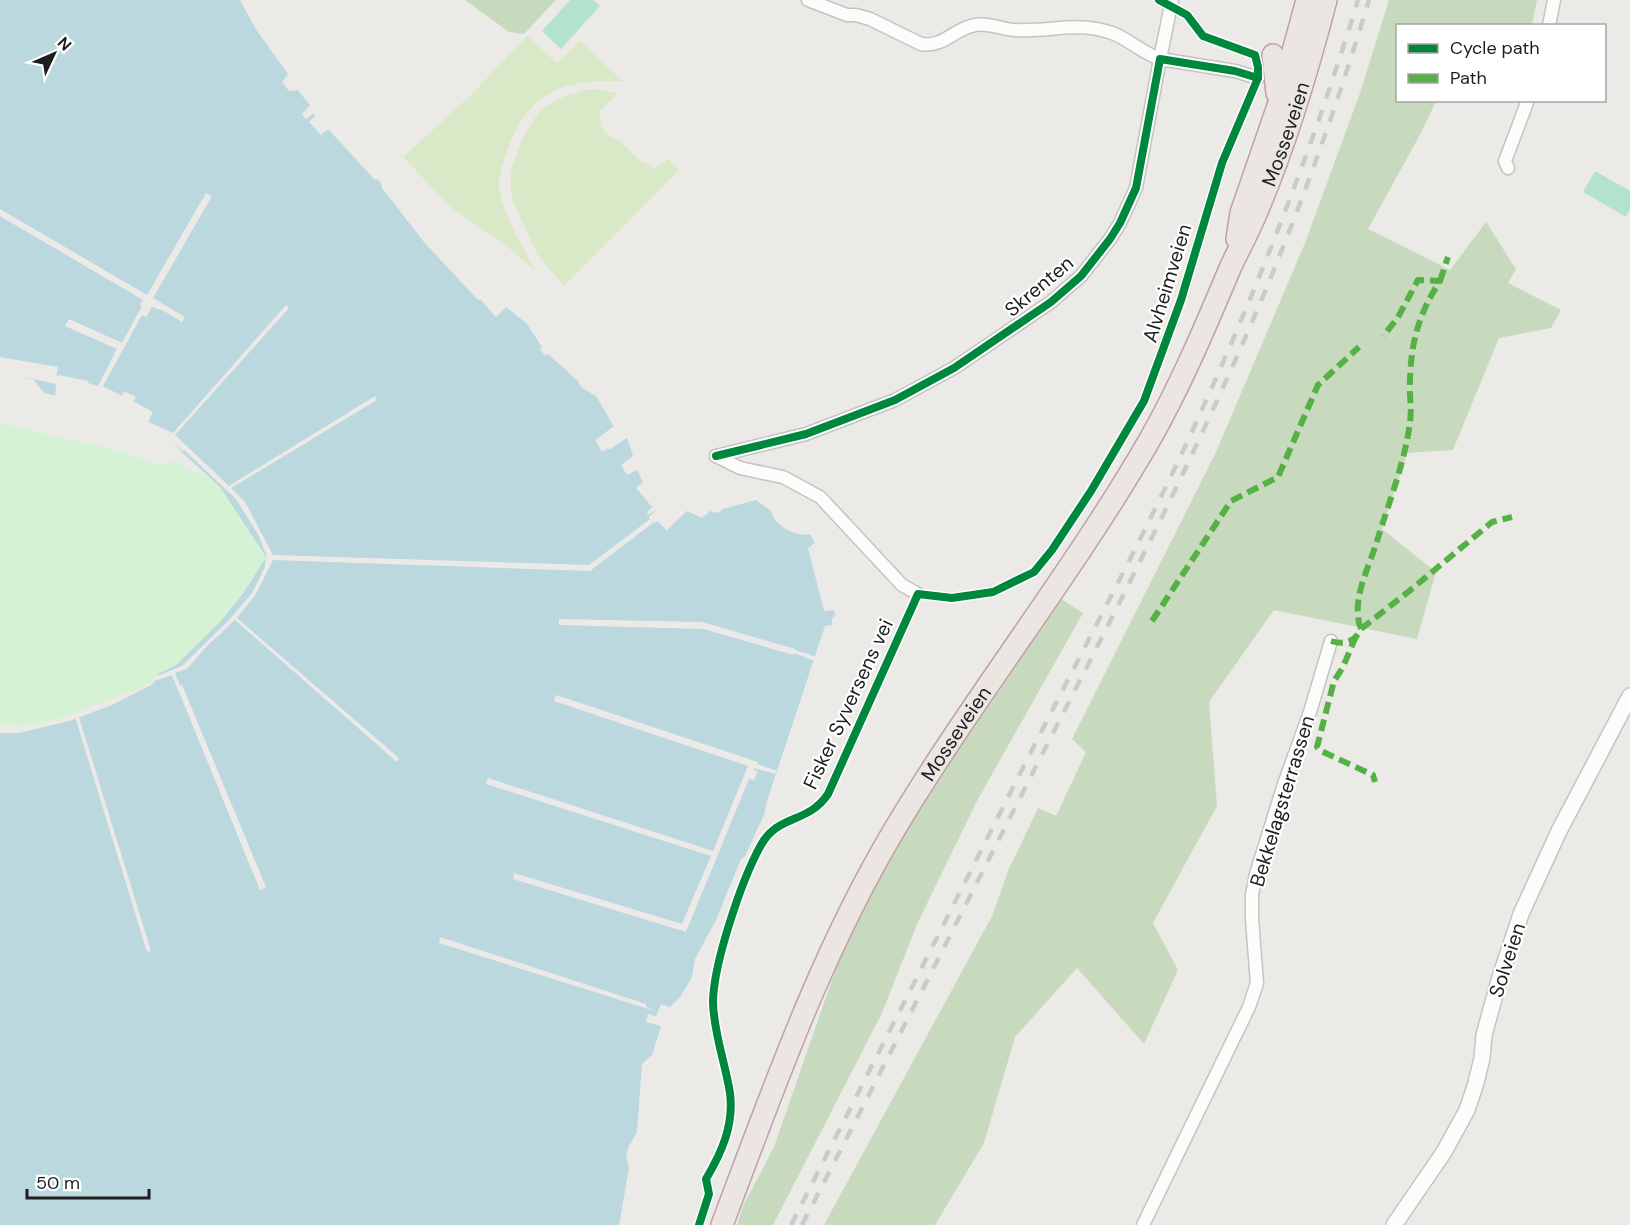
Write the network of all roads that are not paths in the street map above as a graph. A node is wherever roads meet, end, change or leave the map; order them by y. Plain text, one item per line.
1 (808, 0) edge
2 (1307, 0) edge
3 (1326, 0) edge
4 (1554, 0) edge
5 (1172, 1) edge
6 (1549, 24) edge
7 (1273, 55) dead end
8 (1160, 59) junction
9 (1258, 78) dead end
10 (1527, 102) edge
11 (1279, 103) junction
12 (1508, 168) dead end
13 (1233, 263) junction
14 (918, 594) dead end
15 (1331, 641) dead end
16 (1630, 696) edge
17 (722, 1225) edge
18 (1143, 1225) edge
19 (1394, 1225) edge

1 - 8 street
2 - 11 highway, Mosseveien
3 - 13 highway, Mosseveien
4 - 6 street
5 - 8 street, Skrenten
7 - 11 highway
8 - 9 street
8 - 14 street, Skrenten
10 - 12 street
11 - 13 highway, Mosseveien
13 - 17 highway, Mosseveien
15 - 18 street, Bekkelagsterrassen
16 - 19 street, Solveien

